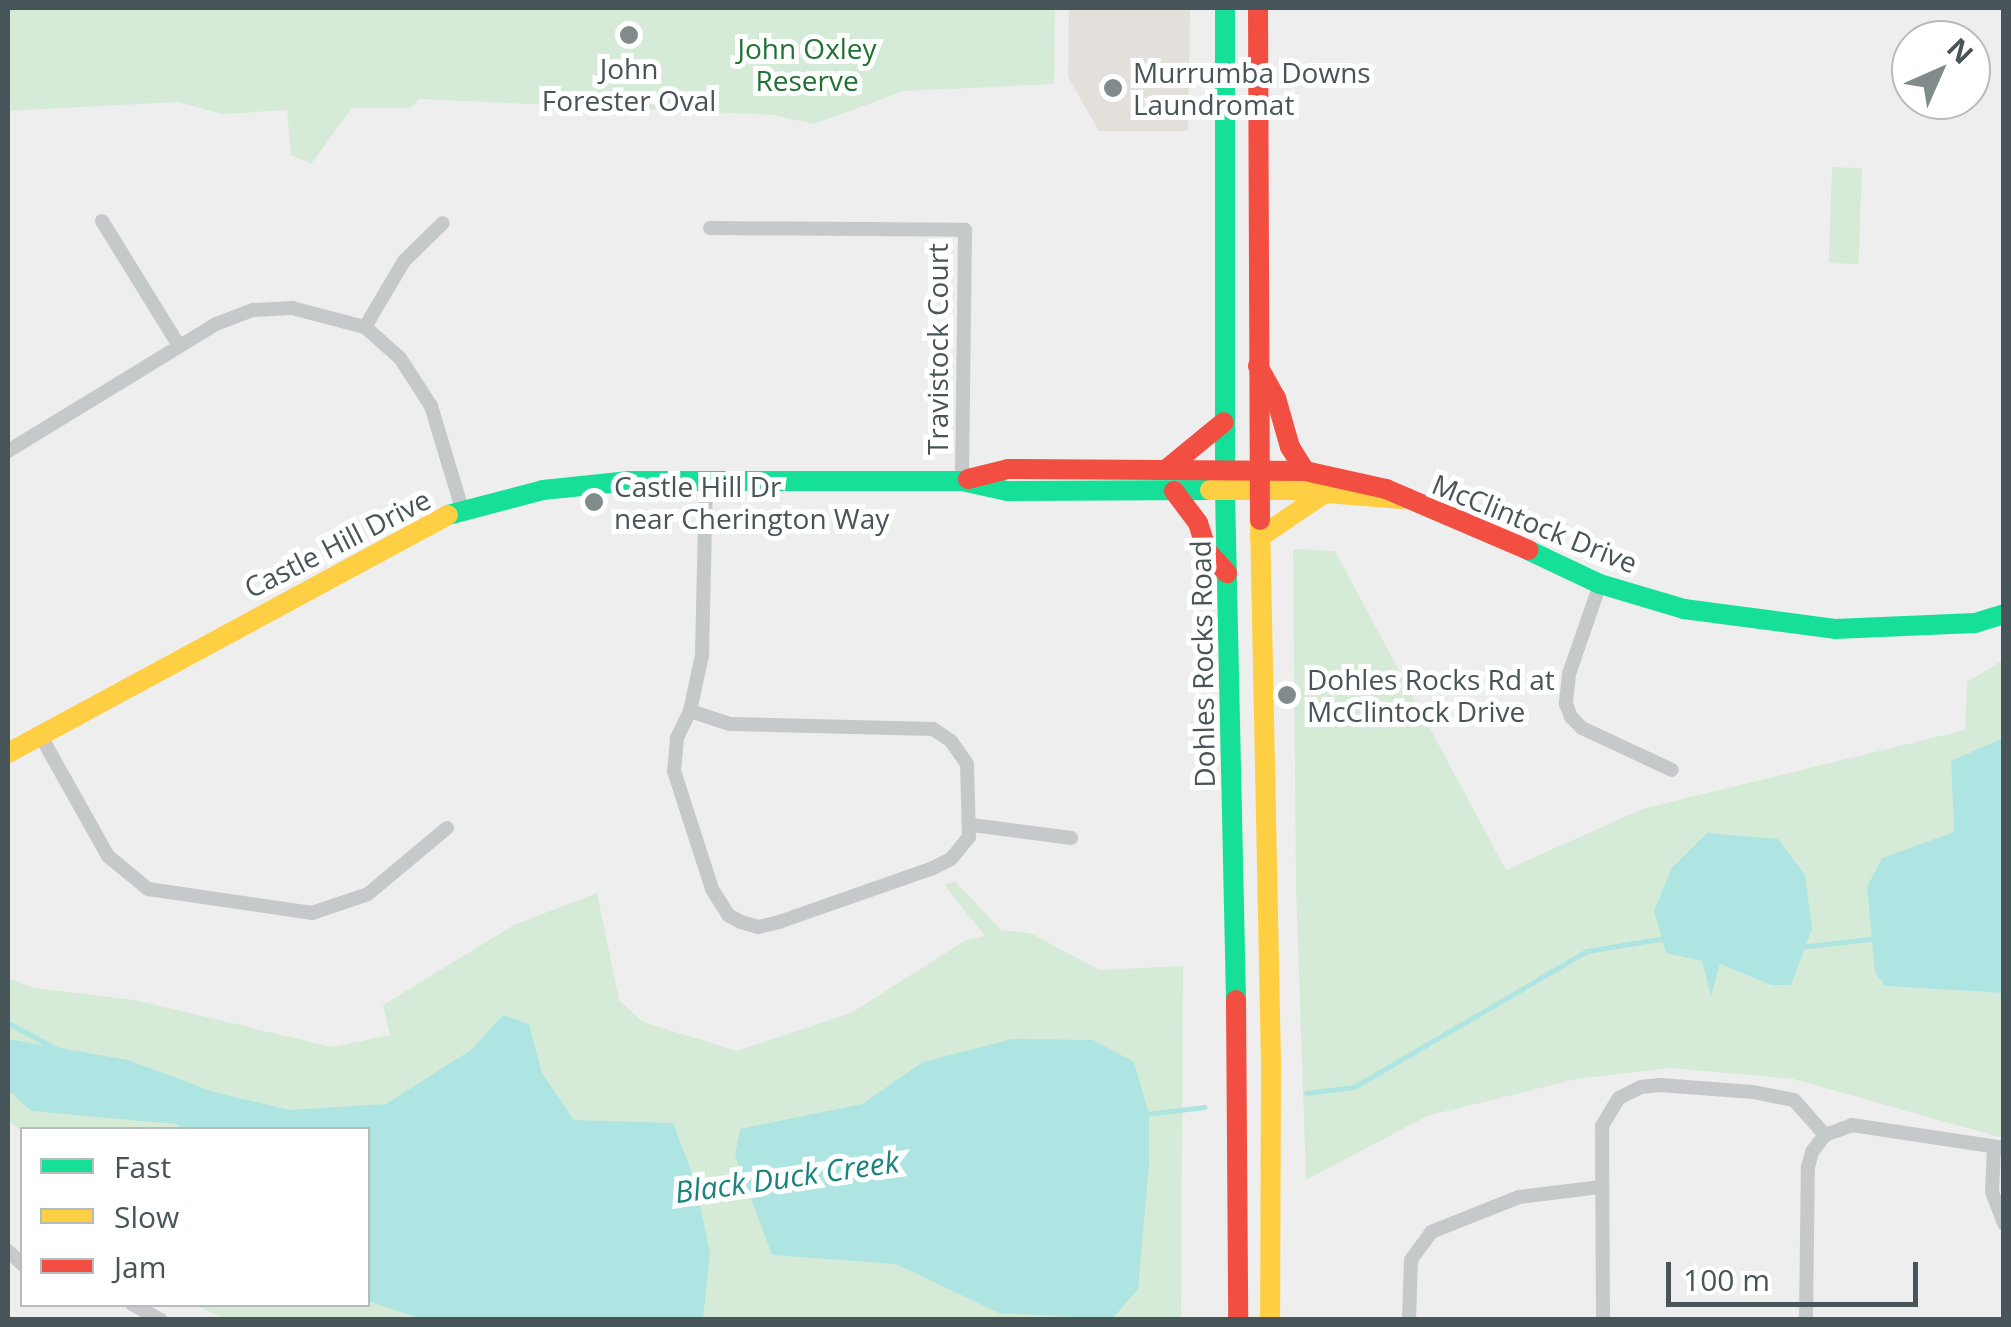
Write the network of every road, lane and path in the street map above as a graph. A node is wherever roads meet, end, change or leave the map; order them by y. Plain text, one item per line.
1 (1225, 8) edge
2 (1258, 8) edge
3 (102, 222) dead end
4 (443, 224) dead end
5 (710, 228) dead end
6 (364, 327) junction
7 (178, 344) junction
8 (1257, 364) junction
9 (1224, 422) junction
10 (8, 451) edge
11 (1168, 468) junction
12 (1224, 468) junction
13 (1258, 468) junction
14 (1306, 471) junction
15 (706, 481) junction
16 (962, 481) junction
17 (1225, 491) junction
18 (1260, 491) junction
19 (1174, 492) junction
20 (1325, 494) junction
21 (1402, 499) junction
22 (462, 510) junction
23 (1260, 537) junction
24 (1227, 572) junction
25 (1600, 584) junction
26 (2004, 614) edge
27 (690, 711) junction
28 (39, 733) junction
29 (8, 753) edge
30 (1672, 770) dead end
31 (972, 825) junction
32 (447, 828) dead end
33 (1072, 838) dead end
34 (1825, 1135) junction
35 (1999, 1148) edge
36 (1601, 1187) junction
37 (2004, 1224) edge
38 (137, 1307) edge
39 (161, 1320) edge
40 (1238, 1320) edge
41 (1270, 1320) edge
42 (1409, 1320) edge
43 (1603, 1320) edge
44 (1806, 1320) edge

1 - 9 main road, Dohles Rocks Road
2 - 8 main road
3 - 7 street
4 - 6 street
5 - 16 street, Travistock Court
6 - 7 street
6 - 22 street
7 - 10 street
8 - 13 main road
8 - 14 main road
9 - 11 main road
9 - 12 main road, Dohles Rocks Road
11 - 12 main road, Castle Hill Drive
11 - 16 main road, Castle Hill Drive
12 - 13 main road, McClintock Drive
12 - 17 main road, Dohles Rocks Road
13 - 14 main road, McClintock Drive
13 - 18 main road
14 - 21 main road, McClintock Drive
15 - 16 main road, Castle Hill Drive
15 - 22 main road, Castle Hill Drive
15 - 27 street
16 - 19 main road, Castle Hill Drive
17 - 18 main road, McClintock Drive
17 - 19 main road, Castle Hill Drive
17 - 24 main road, Dohles Rocks Road
18 - 20 main road, McClintock Drive
18 - 23 main road
19 - 24 main road
20 - 21 main road, McClintock Drive
20 - 23 main road
21 - 25 main road, McClintock Drive
22 - 28 main road, Castle Hill Drive
23 - 41 main road
24 - 40 main road, Dohles Rocks Road
25 - 26 main road, McClintock Drive
25 - 30 street
27 - 31 street
27 - 31 street
28 - 29 main road, Castle Hill Drive
28 - 32 street
31 - 33 street
34 - 35 street
34 - 36 street
34 - 44 street
35 - 37 street
36 - 42 street
36 - 43 street
38 - 39 street

